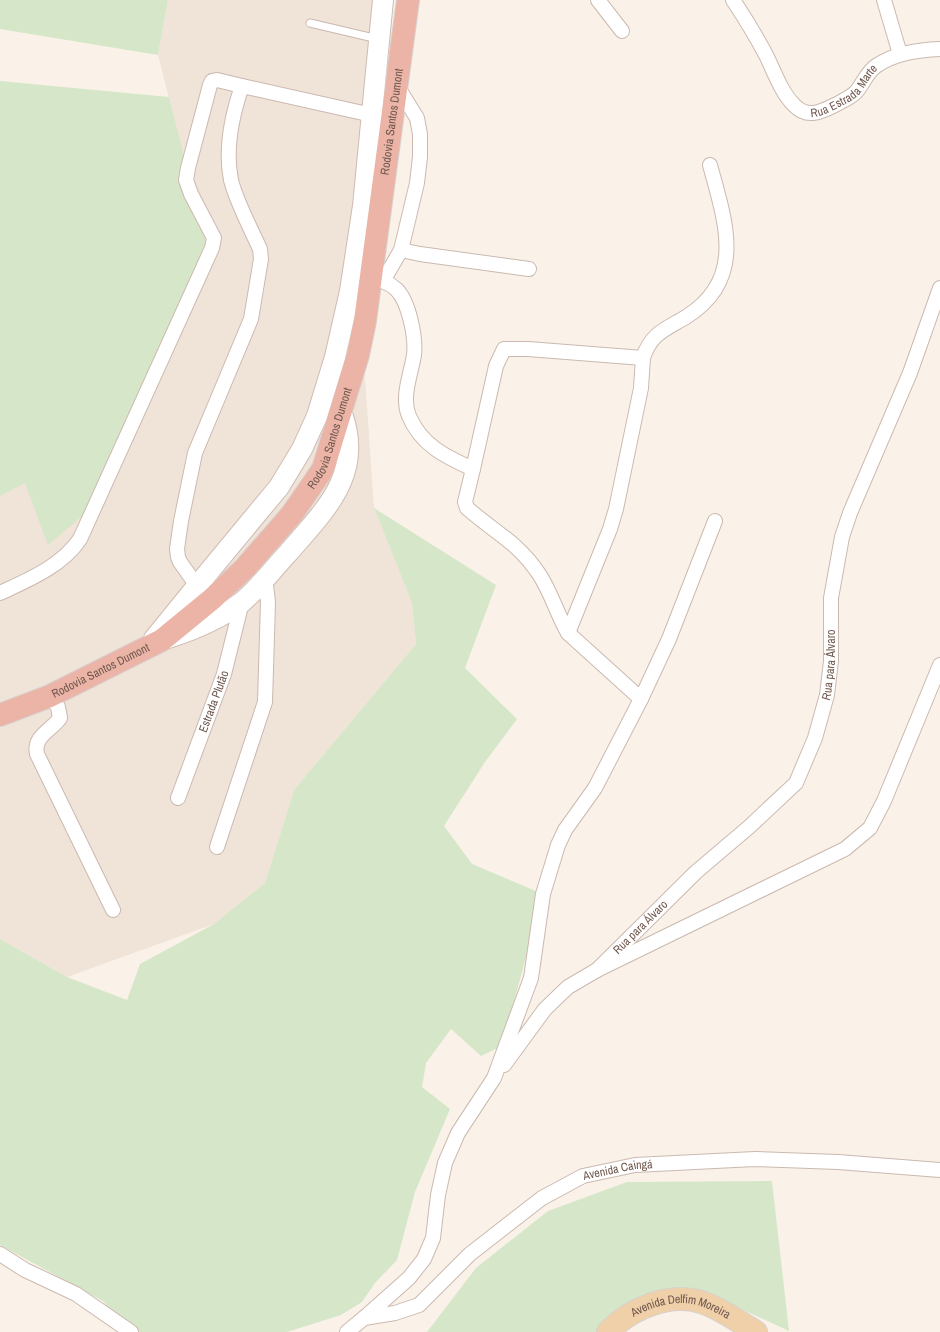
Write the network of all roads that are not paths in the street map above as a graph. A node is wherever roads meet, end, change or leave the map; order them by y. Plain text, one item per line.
1 (382, 0) edge
2 (598, 0) edge
3 (733, 0) edge
4 (884, 0) edge
5 (408, 7) edge
6 (310, 23) dead end
7 (622, 31) dead end
8 (380, 40) junction
9 (940, 49) edge
10 (900, 54) junction
11 (242, 86) junction
12 (372, 115) junction
13 (710, 165) dead end
14 (401, 250) junction
15 (529, 269) dead end
16 (377, 279) junction
17 (940, 288) edge
18 (643, 358) junction
19 (341, 411) junction
20 (294, 462) junction
21 (323, 469) junction
22 (473, 469) junction
23 (279, 488) junction
24 (338, 489) junction
25 (292, 514) junction
26 (318, 518) junction
27 (715, 521) dead end
28 (265, 578) junction
29 (197, 586) junction
30 (0, 593) edge
31 (242, 602) junction
32 (568, 633) junction
33 (154, 645) junction
34 (940, 665) edge
35 (50, 696) junction
36 (641, 699) junction
37 (0, 715) edge
38 (178, 798) dead end
39 (217, 847) dead end
40 (113, 910) dead end
41 (597, 970) junction
42 (494, 1078) junction
43 (940, 1170) edge
44 (0, 1254) edge
45 (364, 1318) junction
46 (131, 1332) edge
47 (347, 1332) edge
48 (608, 1332) edge
49 (756, 1332) edge

1 - 8 street
2 - 7 street
3 - 10 street, Rua Estrada Marte
4 - 10 street
5 - 14 street
5 - 16 highway, Rodovia Santos Dumont
6 - 8 lane
8 - 12 street
9 - 10 street, Rua Estrada Marte
11 - 12 street
11 - 29 street
11 - 30 street
12 - 20 street
13 - 18 street
14 - 15 street
14 - 16 street
16 - 19 highway, Rodovia Santos Dumont
16 - 22 street
17 - 41 street, Rua para Álvaro
18 - 22 street
18 - 32 street
19 - 21 highway, Rodovia Santos Dumont
19 - 24 street
20 - 21 street
20 - 23 street
21 - 24 street
21 - 25 highway, Rodovia Santos Dumont
22 - 32 street
23 - 25 street
23 - 29 street
24 - 26 street
25 - 26 street
25 - 33 highway, Rodovia Santos Dumont
26 - 28 street
27 - 36 street
28 - 31 street
28 - 39 street
29 - 33 street
31 - 33 street
31 - 38 street, Estrada Plutão
32 - 36 street
33 - 35 highway, Rodovia Santos Dumont
34 - 41 street
35 - 37 highway, Rodovia Santos Dumont
35 - 40 street
36 - 42 street
41 - 42 street
42 - 45 street
43 - 45 street, Avenida Caingá
44 - 46 street
45 - 47 street, Avenida Caingá
48 - 49 main road, Avenida Delfim Moreira

